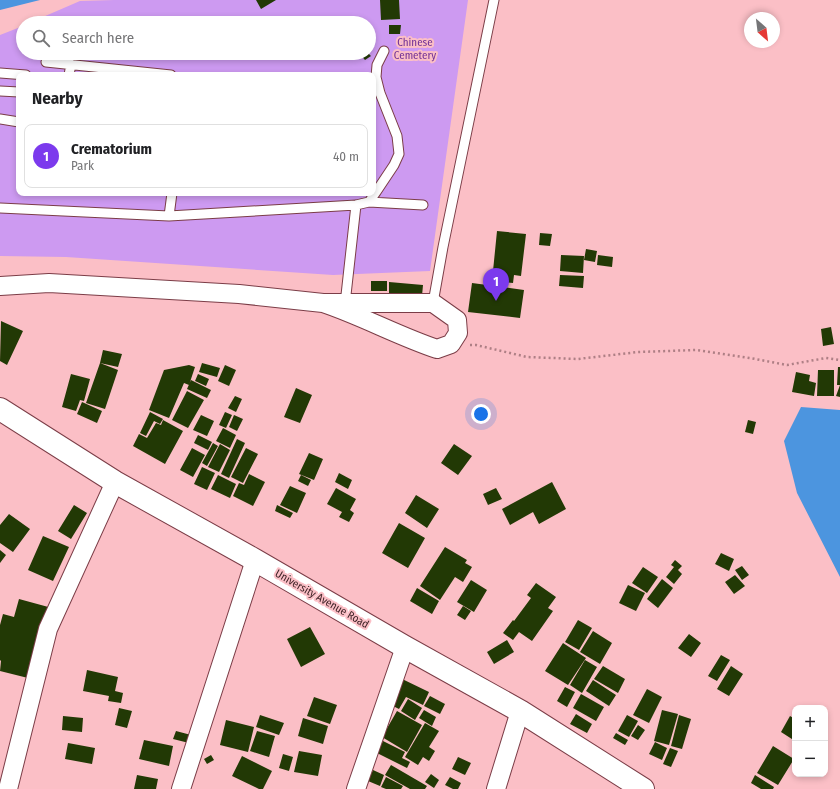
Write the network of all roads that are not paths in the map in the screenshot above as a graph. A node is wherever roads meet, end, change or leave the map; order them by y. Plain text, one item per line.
1 (494, 0) edge
2 (384, 51) dead end
3 (46, 62) dead end
4 (71, 64) junction
5 (70, 72) edge
6 (144, 72) edge
7 (0, 73) edge
8 (16, 74) edge
9 (376, 77) edge
10 (376, 77) edge
11 (0, 90) edge
12 (16, 92) edge
13 (0, 119) edge
14 (16, 122) edge
15 (376, 192) edge
16 (172, 196) edge
17 (373, 196) edge
18 (369, 202) junction
19 (356, 205) junction
20 (423, 205) dead end
21 (0, 208) edge
22 (169, 216) junction
23 (0, 286) edge
24 (323, 303) junction
25 (345, 304) junction
26 (433, 304) junction
27 (0, 409) edge
28 (115, 482) junction
29 (254, 560) junction
30 (405, 647) junction
31 (520, 711) junction
32 (8, 789) edge
33 (181, 789) edge
34 (356, 789) edge
35 (496, 789) edge
36 (643, 789) edge

1 - 26 lane
2 - 9 lane
3 - 4 lane
4 - 5 lane
4 - 6 lane
7 - 8 lane
10 - 15 lane
11 - 12 lane
13 - 14 lane
16 - 22 lane
17 - 18 lane
18 - 19 lane
18 - 20 lane
19 - 22 lane
19 - 25 lane
21 - 22 lane
23 - 24 street
24 - 25 street
24 - 26 street
25 - 26 street
27 - 28 main road, University Avenue Road
28 - 29 main road, University Avenue Road
28 - 32 street
29 - 30 main road, University Avenue Road
29 - 33 street
30 - 31 main road, University Avenue Road
30 - 34 street
31 - 35 street
31 - 36 main road, University Avenue Road

